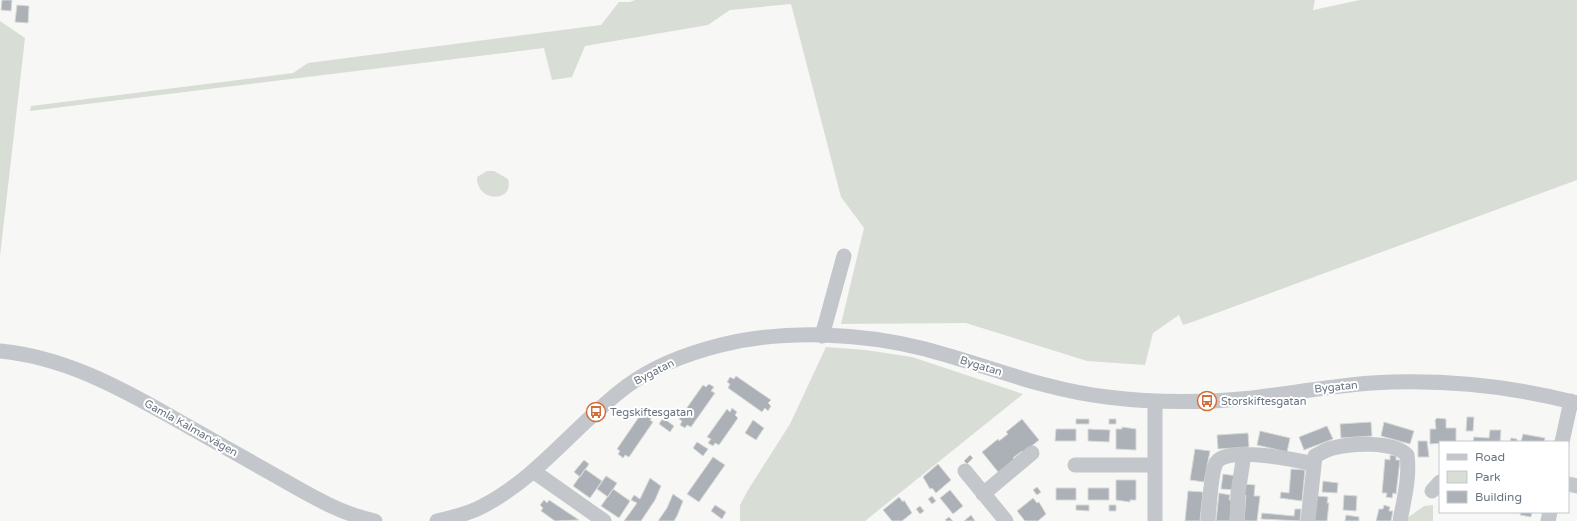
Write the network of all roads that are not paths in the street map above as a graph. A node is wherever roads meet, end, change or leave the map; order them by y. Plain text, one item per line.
1 (844, 256) dead end
2 (822, 336) junction
3 (0, 351) edge
4 (1155, 402) junction
5 (1574, 402) edge
6 (1562, 441) edge
7 (1032, 453) dead end
8 (1244, 454) junction
9 (1314, 464) junction
10 (1075, 465) dead end
11 (1155, 465) junction
12 (533, 471) junction
13 (965, 471) dead end
14 (983, 494) junction
15 (375, 521) edge
16 (437, 521) edge
17 (604, 521) edge
18 (1006, 521) edge
19 (1155, 521) edge
20 (1208, 521) edge
21 (1237, 521) edge
22 (1308, 521) edge
23 (1400, 521) edge

1 - 2 street
2 - 4 street, Bygatan
2 - 12 street, Bygatan
3 - 15 street, Gamla Kalmarvägen
4 - 5 street, Bygatan
4 - 11 street
5 - 6 street
7 - 14 street
8 - 9 street
8 - 20 street
8 - 21 street
9 - 22 street
9 - 23 street
10 - 11 street
11 - 19 street
12 - 16 street, Bygatan
12 - 17 street
13 - 14 street
14 - 18 street

